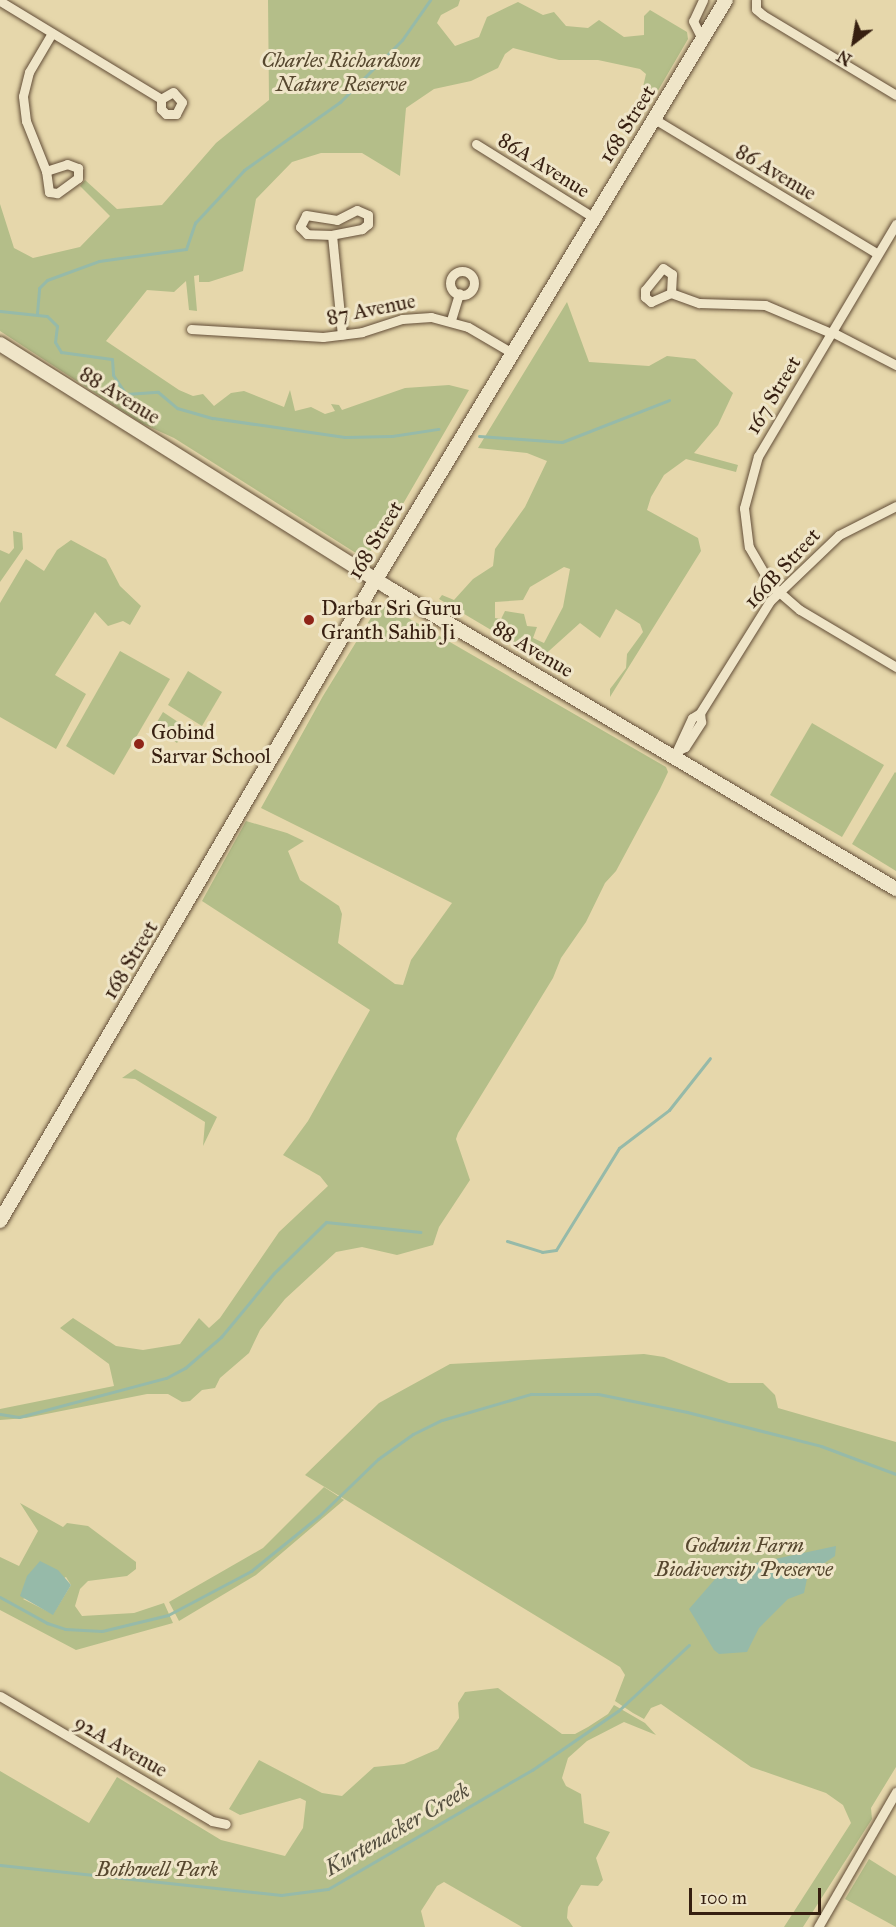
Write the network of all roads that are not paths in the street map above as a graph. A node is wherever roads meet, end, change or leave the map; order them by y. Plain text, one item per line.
1 (703, 0) edge
2 (726, 0) edge
3 (0, 1) edge
4 (756, 4) edge
5 (52, 33) junction
6 (704, 41) junction
7 (896, 95) edge
8 (160, 99) dead end
9 (656, 120) junction
10 (476, 144) dead end
11 (46, 171) dead end
12 (593, 217) junction
13 (896, 224) edge
14 (332, 235) junction
15 (878, 254) junction
16 (459, 293) dead end
17 (671, 293) dead end
18 (451, 321) junction
19 (191, 329) dead end
20 (832, 332) junction
21 (342, 335) junction
22 (0, 344) edge
23 (514, 354) junction
24 (896, 365) edge
25 (896, 506) edge
26 (375, 579) junction
27 (778, 593) junction
28 (896, 667) edge
29 (676, 750) junction
30 (896, 889) edge
31 (0, 1221) edge
32 (0, 1696) edge
33 (896, 1792) edge
34 (226, 1824) dead end
35 (818, 1927) edge

1 - 6 street
2 - 6 main road, 168 Street
3 - 5 street
4 - 7 street
5 - 8 street
5 - 11 street
6 - 9 main road, 168 Street
9 - 12 main road, 168 Street
9 - 15 street, 86 Avenue
10 - 12 street, 86A Avenue
12 - 23 main road, 168 Street
13 - 15 street, 167 Street
14 - 14 street
14 - 21 street
15 - 20 street, 167 Street
16 - 18 street
17 - 20 street
18 - 21 street, 87 Avenue
18 - 23 street, 87 Avenue
19 - 21 street, 87 Avenue
20 - 24 street
20 - 27 street, 167 Street
22 - 26 main road, 88 Avenue
23 - 26 main road, 168 Street
25 - 27 street, 166B Street
26 - 29 main road, 88 Avenue
26 - 31 main road, 168 Street
27 - 28 street, 167 Street
27 - 29 street, 166B Street
29 - 30 main road, 88 Avenue
32 - 34 street, 92A Avenue
33 - 35 street

